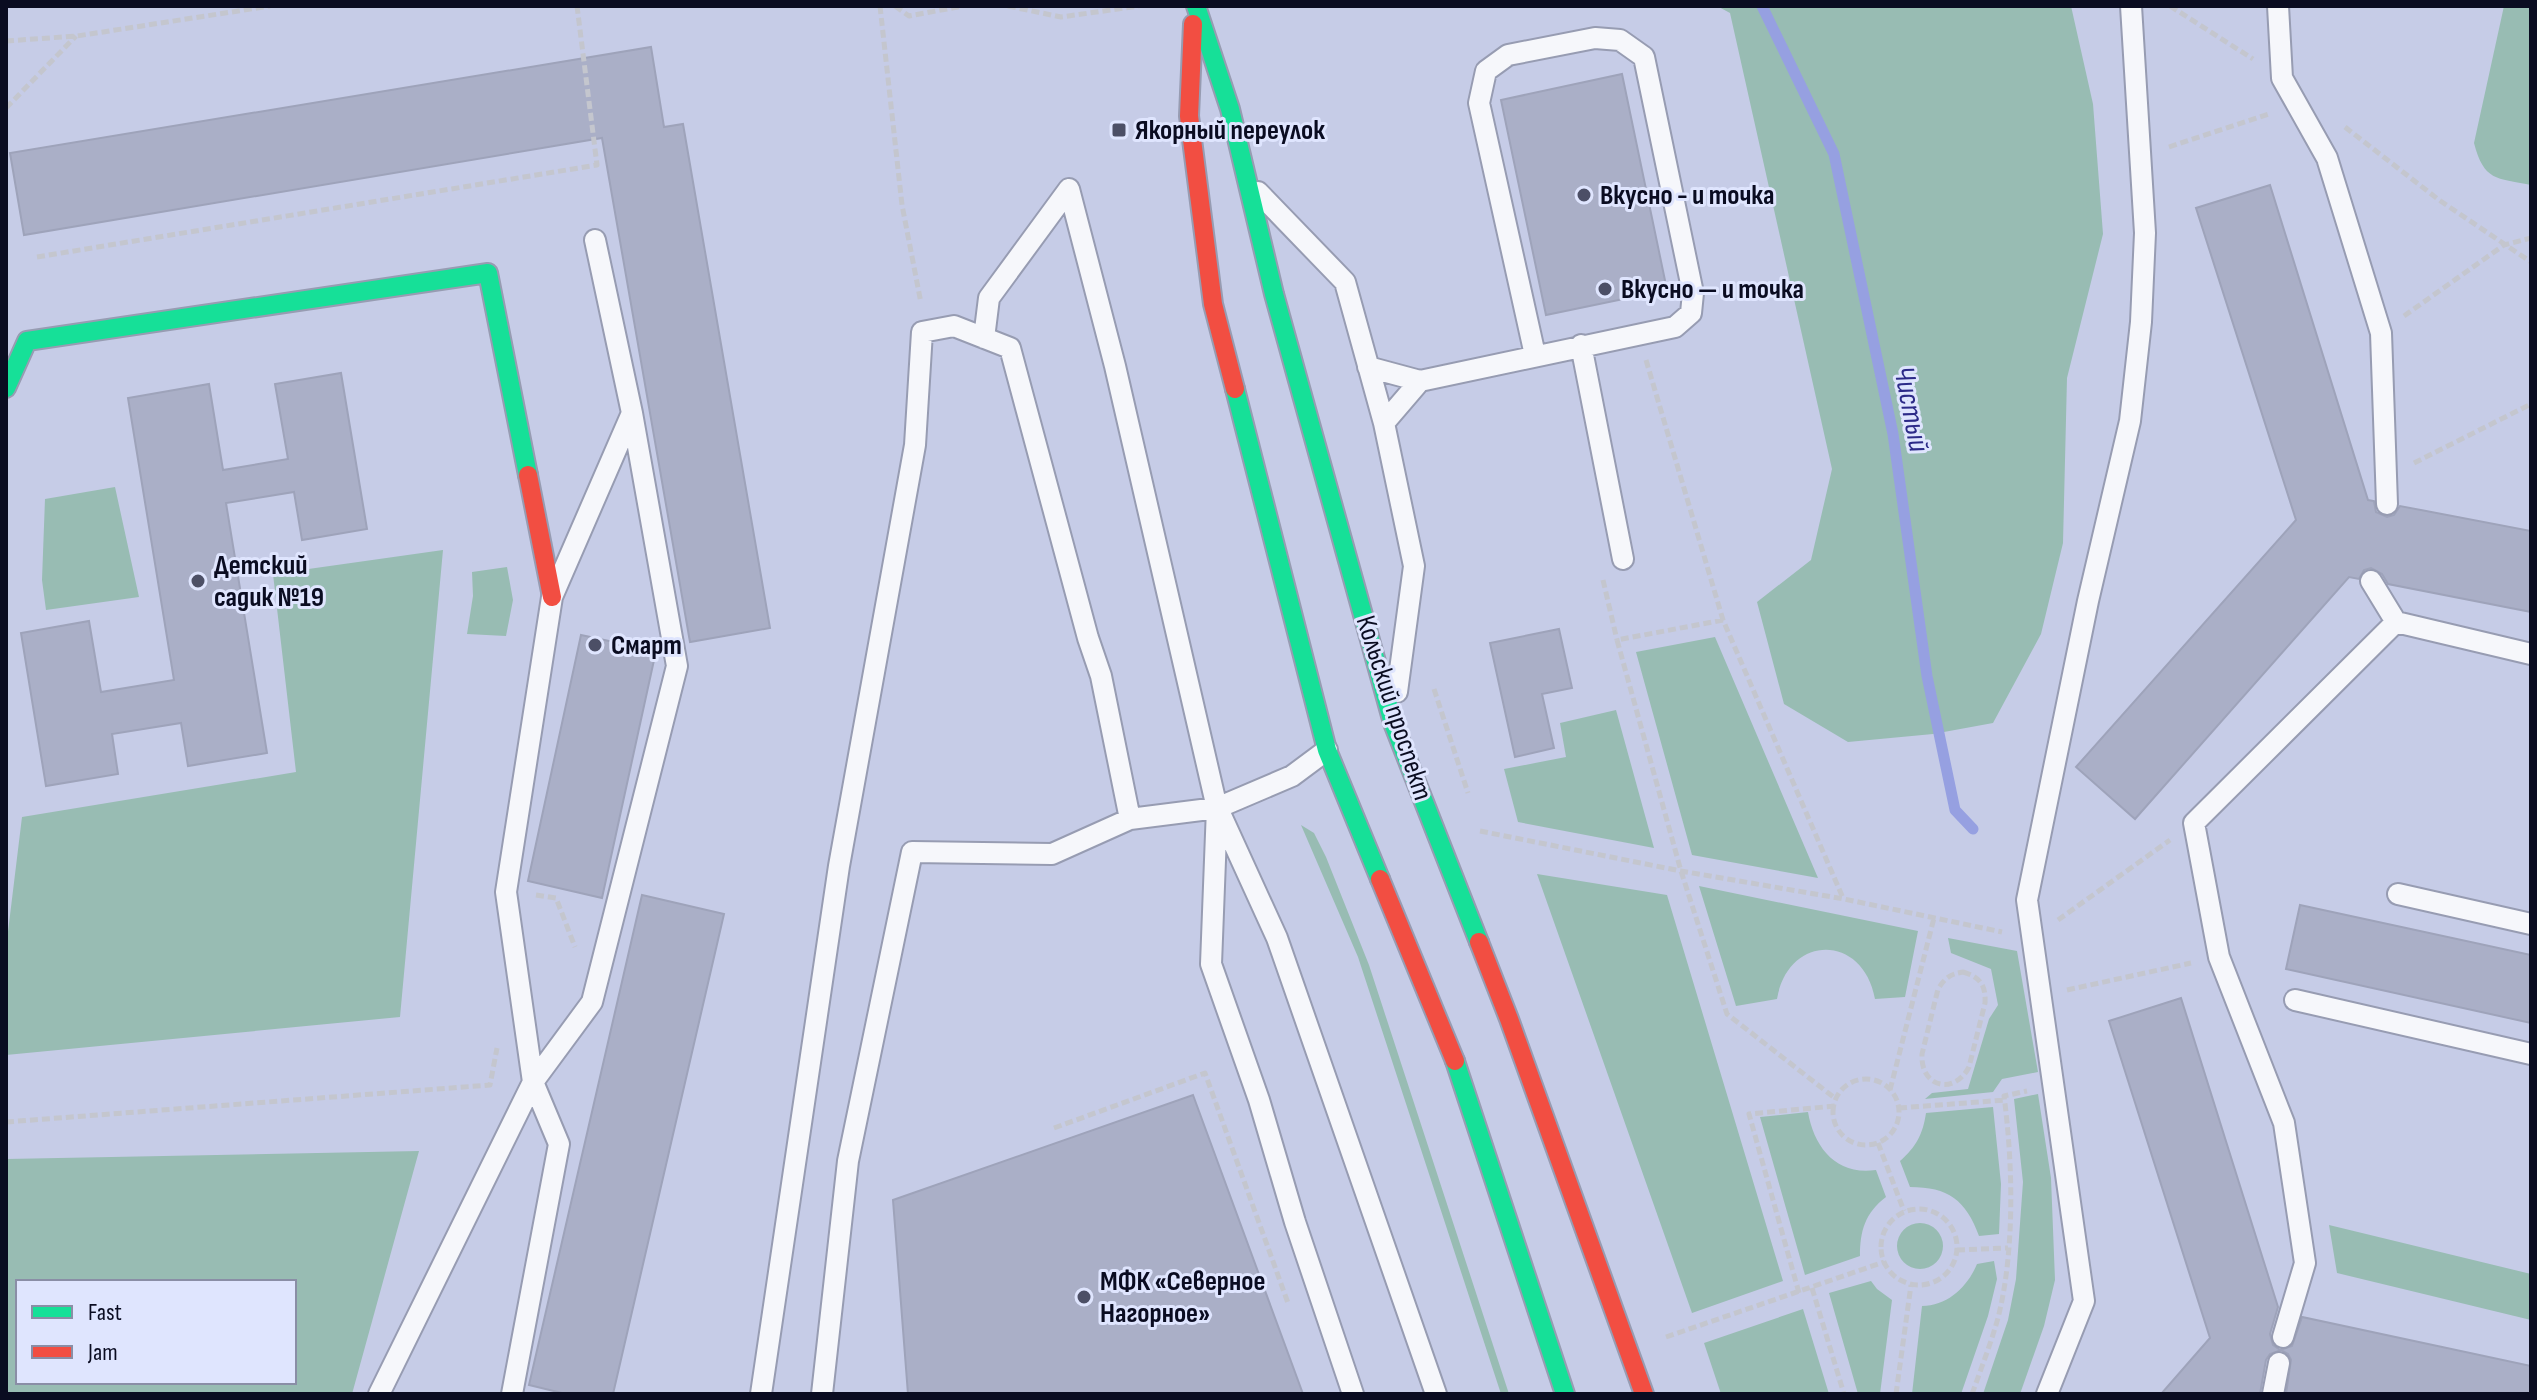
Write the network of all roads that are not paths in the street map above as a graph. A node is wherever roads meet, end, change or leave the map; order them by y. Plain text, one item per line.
1 (1195, 6) edge
2 (2131, 6) edge
3 (2278, 6) edge
4 (1248, 180) junction
5 (595, 240) dead end
6 (1248, 273) dead end
7 (1227, 275) dead end
8 (1274, 294) junction
9 (1213, 304) junction
10 (984, 338) junction
11 (1581, 345) junction
12 (1535, 355) junction
13 (1368, 367) junction
14 (1420, 381) junction
15 (6, 388) edge
16 (632, 413) junction
17 (1384, 423) junction
18 (2387, 504) dead end
19 (1623, 559) dead end
20 (2371, 581) dead end
21 (552, 597) junction
22 (2396, 622) junction
23 (2531, 654) edge
24 (1393, 723) junction
25 (1327, 750) junction
26 (1217, 808) junction
27 (1130, 819) junction
28 (2398, 894) dead end
29 (2531, 924) edge
30 (2295, 1000) dead end
31 (2531, 1054) edge
32 (533, 1082) junction
33 (2283, 1337) dead end
34 (2279, 1363) dead end
35 (379, 1394) edge
36 (512, 1394) edge
37 (761, 1394) edge
38 (822, 1394) edge
39 (1353, 1394) edge
40 (1436, 1394) edge
41 (1565, 1394) edge
42 (1644, 1394) edge
43 (2047, 1394) edge
44 (2273, 1394) edge

1 - 4 main road, Кольский проспект
1 - 9 main road, Кольский проспект
2 - 43 lane
3 - 18 lane
4 - 8 main road, Кольский проспект
4 - 13 lane
5 - 16 lane
6 - 8 main road
7 - 9 main road
8 - 24 main road, Кольский проспект
9 - 25 main road, Кольский проспект
10 - 26 lane
10 - 27 lane
10 - 37 lane
11 - 12 lane
11 - 12 lane
11 - 19 lane
12 - 14 lane
13 - 14 lane
13 - 17 lane
14 - 17 lane
15 - 21 main road
16 - 21 lane
16 - 32 lane
17 - 24 lane
20 - 22 lane
21 - 32 lane
22 - 23 lane
22 - 33 lane
24 - 42 main road, Кольский проспект
25 - 26 lane
25 - 41 main road, Кольский проспект
26 - 27 lane
26 - 39 lane
26 - 40 lane
27 - 38 lane
28 - 29 lane
30 - 31 lane
32 - 35 lane
32 - 36 lane
34 - 44 lane

